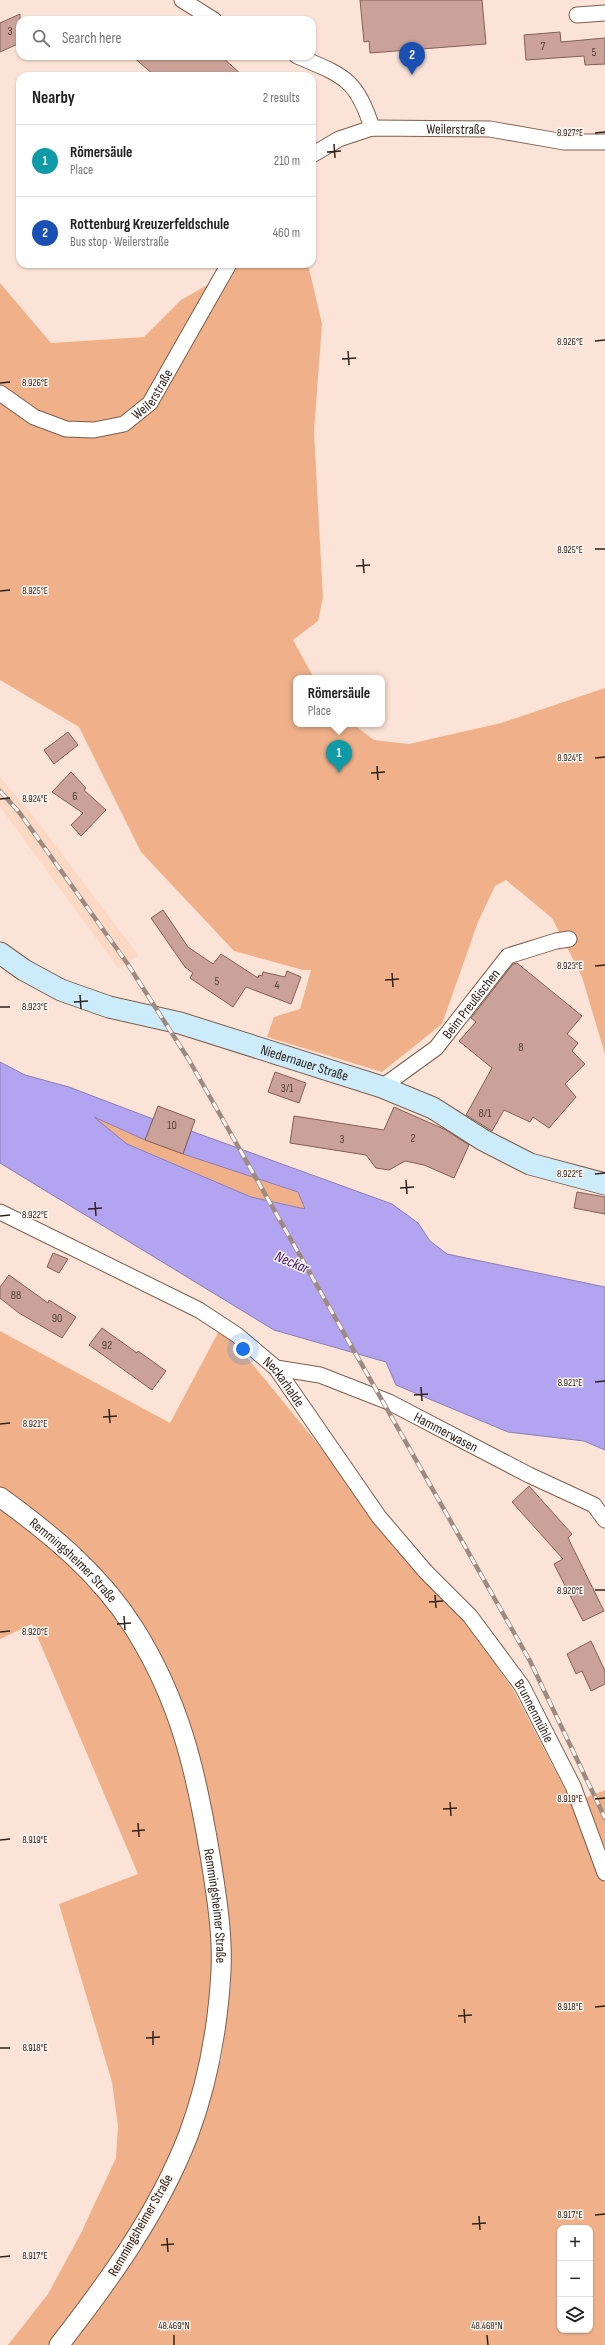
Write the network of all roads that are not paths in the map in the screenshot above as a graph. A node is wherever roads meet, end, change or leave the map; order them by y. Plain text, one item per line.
1 (182, 0) edge
2 (605, 13) edge
3 (577, 15) dead end
4 (208, 16) edge
5 (307, 60) edge
6 (372, 128) junction
7 (605, 142) edge
8 (316, 153) edge
9 (227, 268) edge
10 (0, 393) edge
11 (569, 939) dead end
12 (0, 953) edge
13 (382, 1087) junction
14 (605, 1184) edge
15 (0, 1212) edge
16 (276, 1368) junction
17 (0, 1497) edge
18 (605, 1520) edge
19 (426, 1572) joint
20 (605, 1873) edge
21 (59, 2345) edge

1 - 4 street
2 - 3 street
5 - 6 street
6 - 7 street, Weilerstraße
6 - 8 street, Weilerstraße
9 - 10 street, Weilerstraße
11 - 13 street, Beim Preußischen
12 - 13 main road, Niedernauer Straße
13 - 14 main road, Niedernauer Straße
15 - 16 street, Neckarhalde
16 - 18 street, Hammerwasen
16 - 19 street, Neckarhalde
17 - 21 street, Remmingsheimer Straße
19 - 20 street, Brunnenmühle

